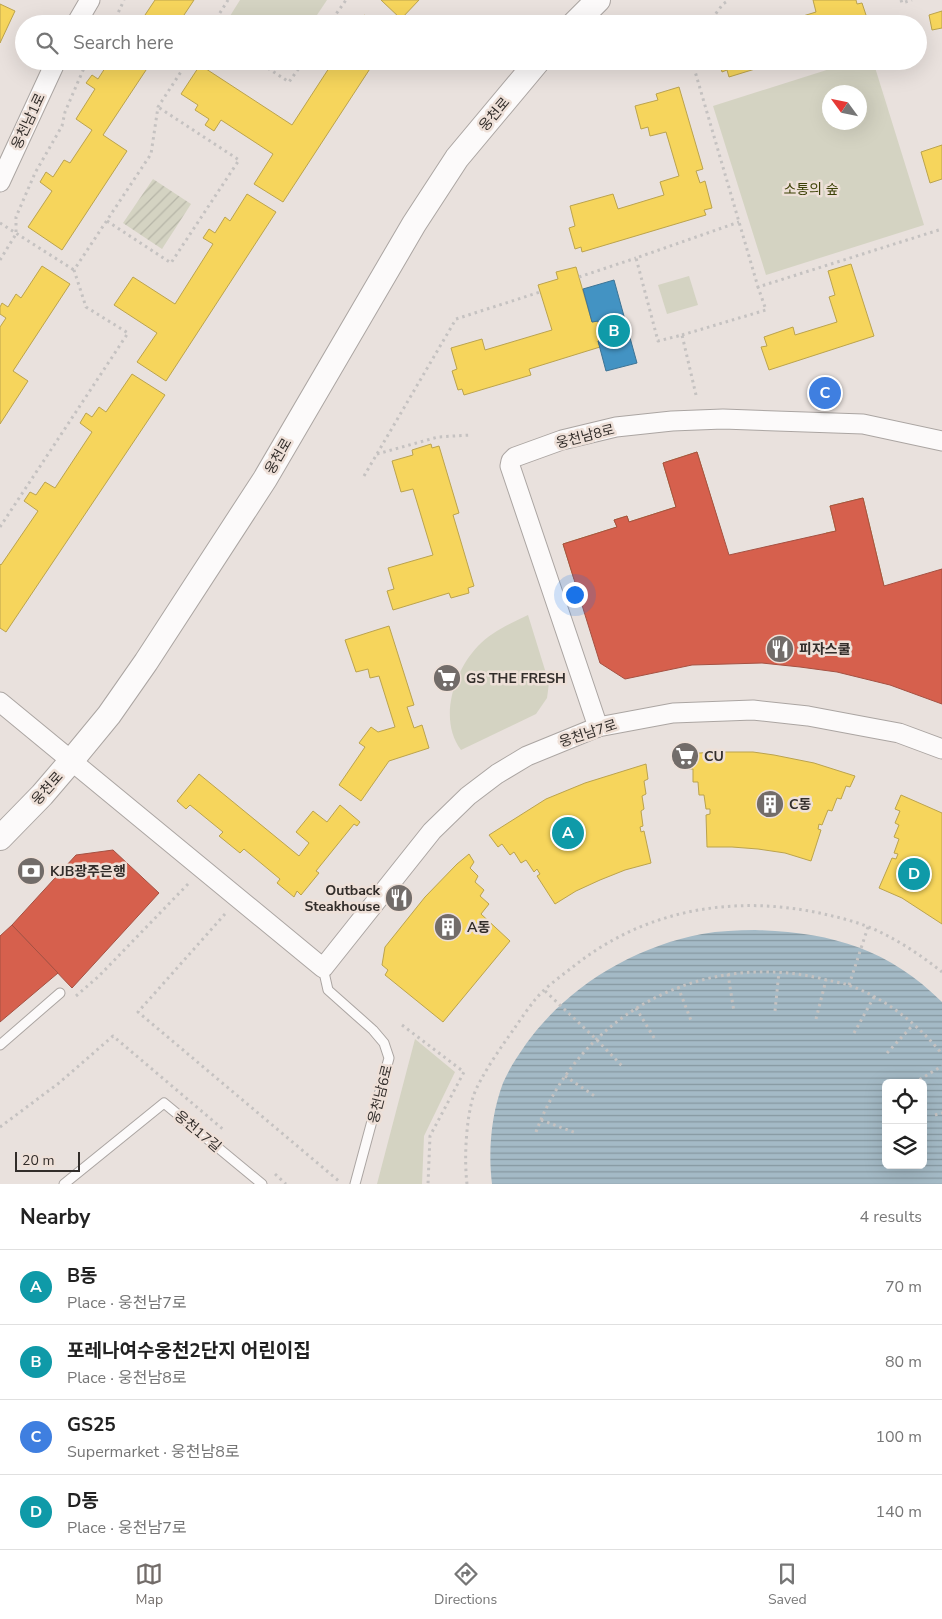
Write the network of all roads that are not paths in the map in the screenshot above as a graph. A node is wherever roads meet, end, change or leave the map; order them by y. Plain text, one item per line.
1 (90, 0) edge
2 (591, 2) edge
3 (81, 15) edge
4 (581, 15) edge
5 (52, 70) edge
6 (530, 70) edge
7 (0, 182) edge
8 (942, 441) edge
9 (0, 702) edge
10 (598, 727) junction
11 (942, 749) edge
12 (72, 760) junction
13 (0, 838) edge
14 (323, 968) junction
15 (60, 993) dead end
16 (0, 1045) edge
17 (64, 1184) edge
18 (262, 1184) edge
19 (355, 1184) edge

1 - 3 street
2 - 4 street
5 - 7 street, 웅천남1로
6 - 12 street, 웅천로
8 - 10 street, 웅천남8로
9 - 12 street
10 - 11 street, 웅천남7로
10 - 14 street, 웅천남7로
12 - 13 street, 웅천로
12 - 14 street
14 - 19 lane, 웅천남6로
15 - 16 lane
17 - 18 lane, 웅천17길

